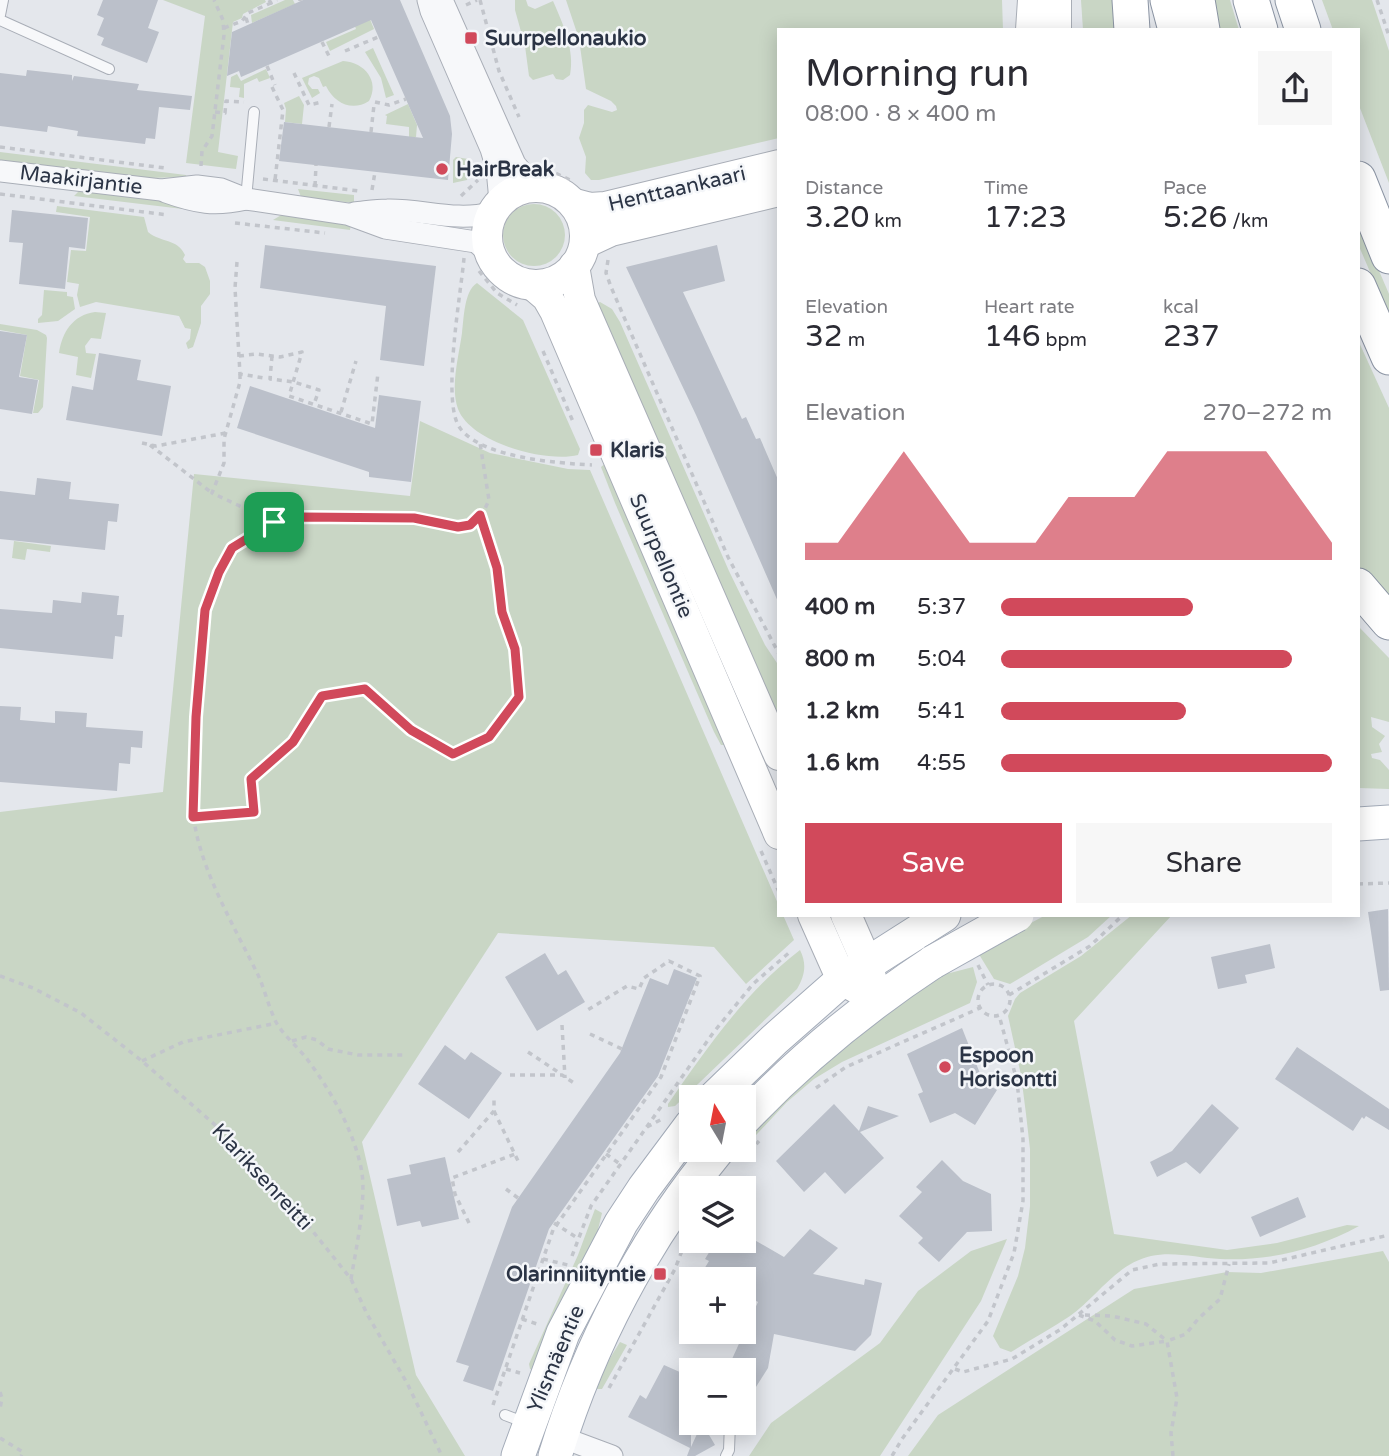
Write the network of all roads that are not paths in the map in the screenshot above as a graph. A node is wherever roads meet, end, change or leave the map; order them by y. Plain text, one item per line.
1 (3, 0) edge
2 (428, 0) edge
3 (442, 0) edge
4 (1033, 0) edge
5 (1056, 0) edge
6 (1130, 0) edge
7 (1168, 0) edge
8 (1197, 0) edge
9 (1251, 0) edge
10 (1293, 0) edge
11 (0, 15) edge
12 (0, 20) edge
13 (1031, 28) edge
14 (1056, 28) edge
15 (1132, 28) edge
16 (1175, 28) edge
17 (1202, 28) edge
18 (1259, 28) edge
19 (1302, 28) edge
20 (109, 69) dead end
21 (254, 112) dead end
22 (506, 166) junction
23 (777, 166) edge
24 (0, 171) edge
25 (1360, 184) edge
26 (536, 188) junction
27 (777, 191) edge
28 (577, 194) junction
29 (246, 199) junction
30 (496, 207) junction
31 (346, 214) junction
32 (589, 255) junction
33 (1389, 256) edge
34 (480, 261) junction
35 (1360, 291) edge
36 (526, 295) junction
37 (1389, 357) edge
38 (1360, 588) edge
39 (1360, 612) edge
40 (1389, 622) edge
41 (1389, 635) edge
42 (777, 750) edge
43 (1360, 801) edge
44 (1389, 801) edge
45 (1389, 822) edge
46 (1360, 824) edge
47 (768, 838) edge
48 (814, 917) edge
49 (846, 917) edge
50 (1013, 917) edge
51 (930, 923) edge
52 (855, 972) junction
53 (877, 999) junction
54 (727, 1085) edge
55 (756, 1122) edge
56 (679, 1141) edge
57 (723, 1162) edge
58 (540, 1432) edge
59 (730, 1435) edge
60 (518, 1456) edge
61 (612, 1456) edge
62 (726, 1456) edge

1 - 11 lane
2 - 22 street
3 - 22 street
4 - 13 main road
5 - 14 main road
6 - 15 highway
7 - 16 highway
8 - 17 highway
9 - 18 highway
10 - 19 highway
12 - 20 lane
21 - 29 lane
22 - 26 street
22 - 30 street
23 - 28 main road, Henttaankaari
24 - 29 street, Maakirjantie
25 - 33 highway
26 - 28 main road
26 - 30 main road
27 - 32 main road, Henttaankaari
28 - 32 main road
29 - 31 street, Maakirjantie
30 - 31 street, Maakirjantie
30 - 34 main road
31 - 34 street, Maakirjantie
32 - 36 main road
32 - 42 main road, Suurpellontie
34 - 36 main road
35 - 37 highway
36 - 47 main road, Suurpellontie
38 - 40 highway
39 - 41 highway
43 - 44 main road
45 - 46 main road
48 - 52 main road
49 - 52 main road
50 - 53 main road, bridge
51 - 52 main road
52 - 53 main road
52 - 54 main road
53 - 55 main road
56 - 58 main road, Ylismäentie
57 - 58 main road, Ylismäentie
58 - 60 main road, Ylismäentie
58 - 61 street
59 - 62 lane

